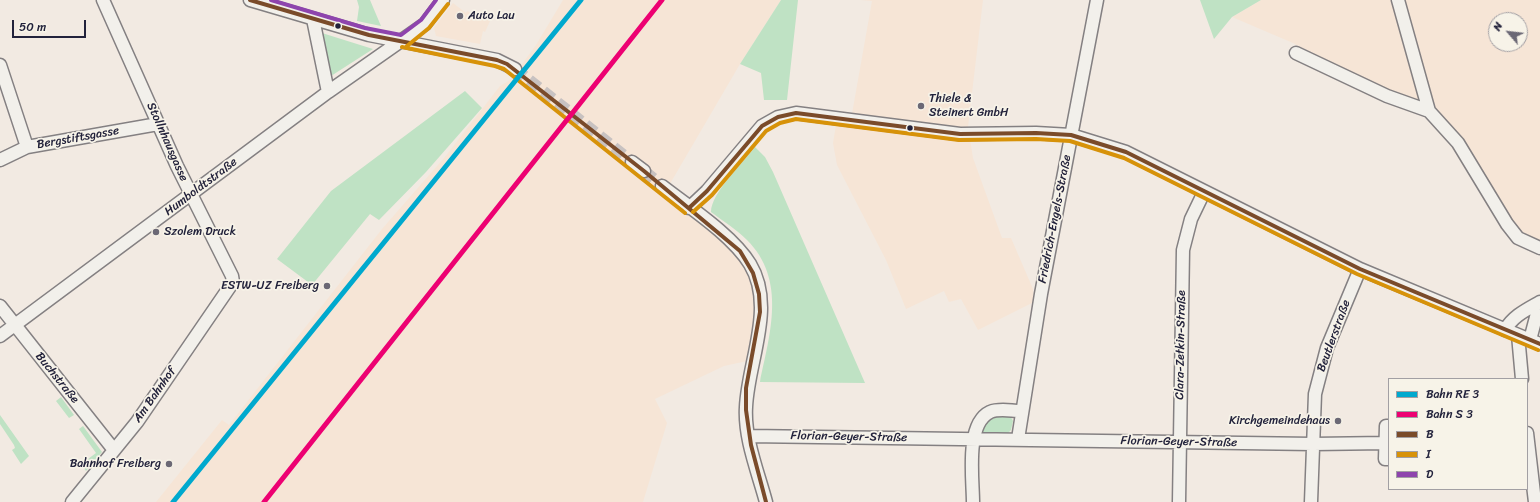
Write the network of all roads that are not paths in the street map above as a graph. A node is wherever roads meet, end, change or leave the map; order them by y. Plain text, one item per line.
1 (104, 0) edge
2 (250, 0) edge
3 (443, 0) edge
4 (1097, 0) edge
5 (1398, 0) edge
6 (313, 19) junction
7 (403, 41) junction
8 (1296, 53) dead end
9 (0, 65) edge
10 (515, 69) tunnel mouth
11 (328, 92) junction
12 (1429, 111) junction
13 (158, 124) junction
14 (1071, 135) junction
15 (27, 147) junction
16 (0, 160) edge
17 (632, 162) tunnel mouth
18 (644, 171) tunnel mouth
19 (662, 186) tunnel mouth
20 (1204, 192) junction
21 (191, 194) junction
22 (689, 208) junction
23 (1540, 248) edge
24 (1360, 269) junction
25 (232, 282) joint
26 (1540, 302) edge
27 (0, 306) edge
28 (14, 326) junction
29 (1505, 330) junction
30 (1518, 335) junction
31 (0, 336) edge
32 (1535, 342) edge
33 (1522, 378) edge
34 (1021, 411) junction
35 (1388, 426) edge
36 (749, 436) junction
37 (973, 438) junction
38 (1018, 439) junction
39 (1179, 442) junction
40 (1386, 443) junction
41 (1313, 444) junction
42 (1528, 449) edge
43 (114, 450) junction
44 (1388, 459) edge
45 (72, 502) edge
46 (766, 502) edge
47 (974, 502) edge
48 (1179, 502) edge
49 (1312, 502) edge
50 (1535, 502) edge

1 - 13 street, Stollnhausgasse
2 - 6 street
3 - 7 street, Humboldtstraße
4 - 14 street, Friedrich-Engels-Straße
5 - 12 street
6 - 7 street
6 - 11 street
7 - 10 street
7 - 11 street, Humboldtstraße
8 - 12 street
9 - 15 street
11 - 21 street, Humboldtstraße
12 - 23 street
13 - 15 street, Bergstiftsgasse
13 - 21 street, Stollnhausgasse
14 - 20 street
14 - 22 street
14 - 34 street, Friedrich-Engels-Straße
15 - 16 street, Bergstiftsgasse
17 - 18 street
19 - 22 street
20 - 24 street
20 - 39 street, Clara-Zetkin-Straße
21 - 25 street, Stollnhausgasse
21 - 28 street, Humboldtstraße
22 - 36 street
24 - 29 street
24 - 41 street, Beutlerstraße
25 - 43 street, Am Bahnhof
26 - 29 street
26 - 32 street
27 - 28 street, Buchstraße
28 - 31 street, Humboldtstraße
28 - 43 street, Buchstraße
29 - 30 street
30 - 32 street
30 - 33 street
34 - 37 street
34 - 38 street, Friedrich-Engels-Straße
35 - 40 street
36 - 37 street, Florian-Geyer-Straße
36 - 46 street
37 - 38 street, Florian-Geyer-Straße
37 - 47 street
38 - 39 street, Florian-Geyer-Straße
39 - 41 street, Florian-Geyer-Straße
39 - 48 street, Clara-Zetkin-Straße
40 - 41 street, Florian-Geyer-Straße
40 - 44 street
41 - 49 street, Beutlerstraße
42 - 50 street
43 - 45 street, Am Bahnhof

